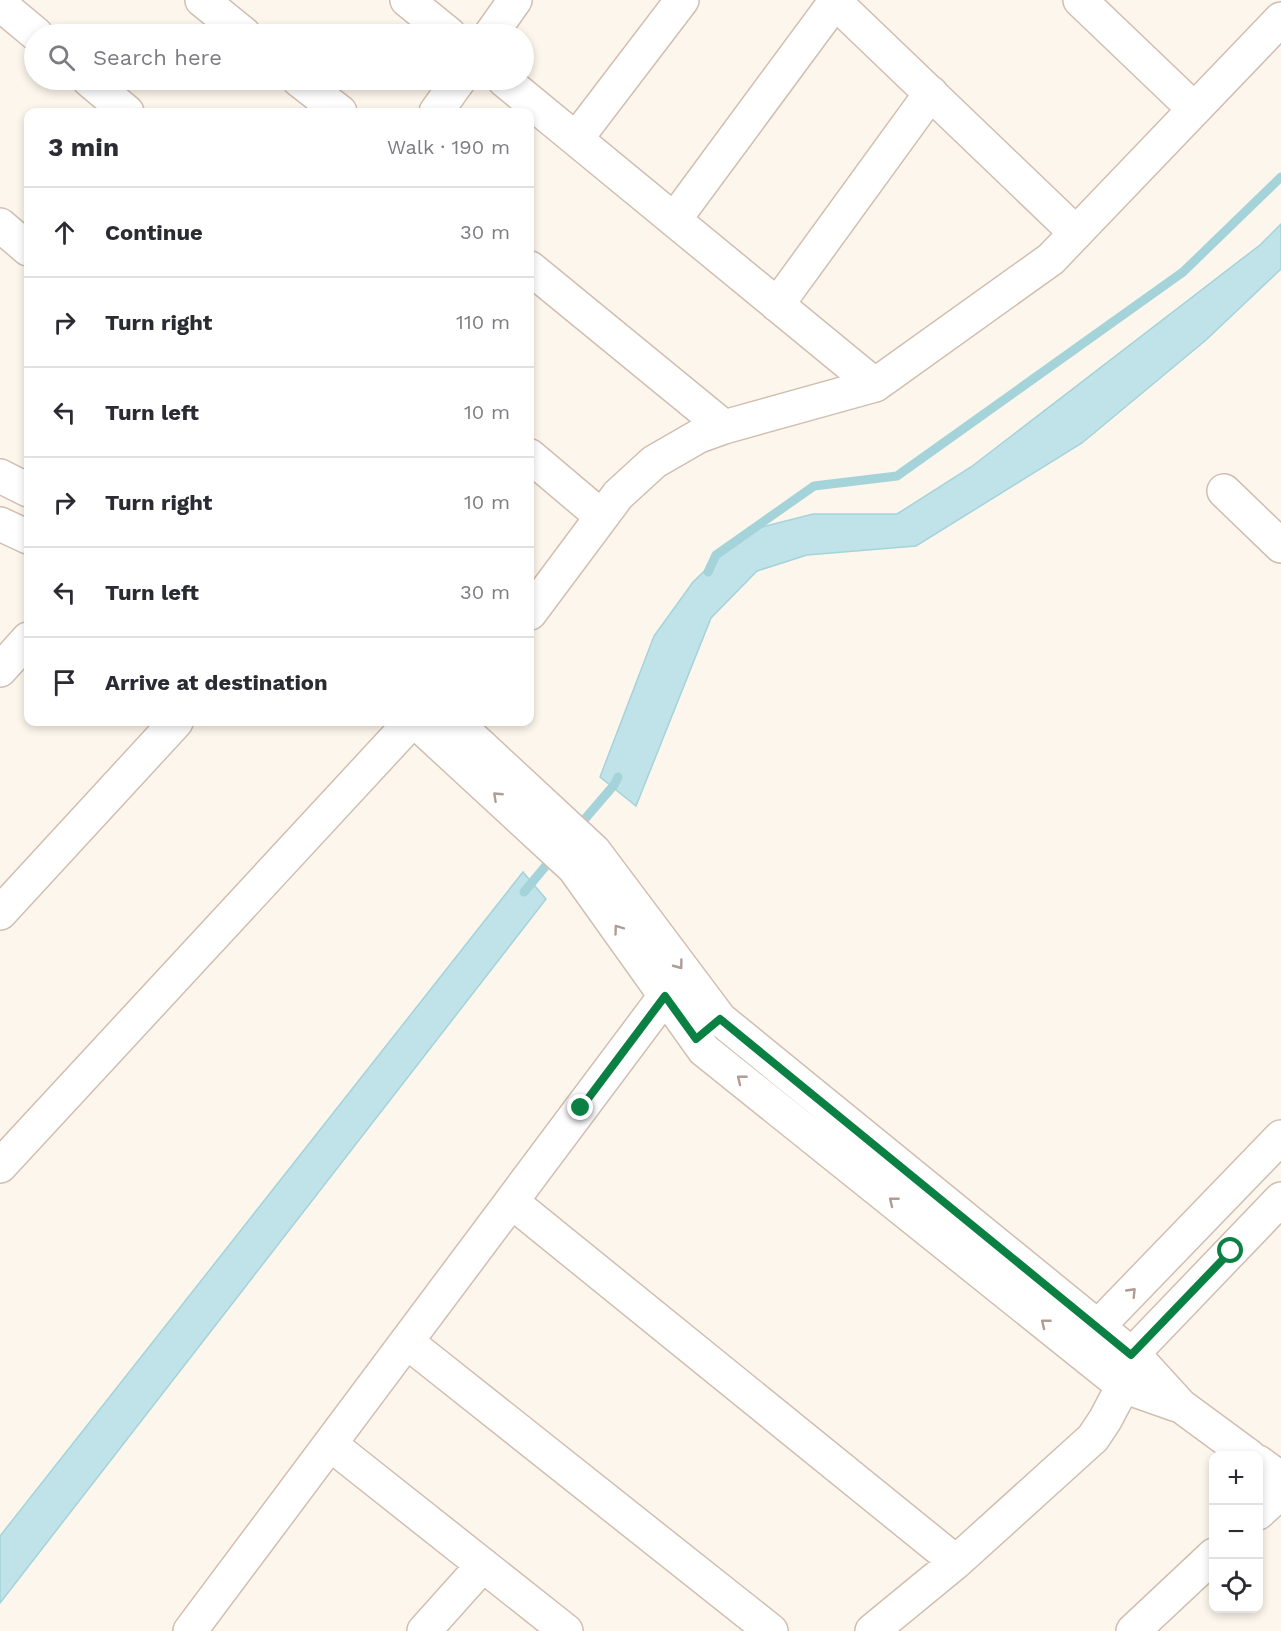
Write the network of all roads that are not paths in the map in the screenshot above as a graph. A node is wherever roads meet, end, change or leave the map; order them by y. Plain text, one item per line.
1 (202, 0) edge
2 (407, 0) edge
3 (515, 0) edge
4 (682, 0) edge
5 (1080, 0) edge
6 (1278, 0) edge
7 (834, 1) edge
8 (1281, 3) edge
9 (0, 4) edge
10 (1281, 19) edge
11 (24, 24) edge
12 (232, 24) edge
13 (437, 24) edge
14 (498, 24) edge
15 (101, 90) edge
16 (312, 90) edge
17 (452, 90) edge
18 (516, 90) edge
19 (931, 93) junction
20 (123, 108) edge
21 (335, 108) edge
22 (439, 108) edge
23 (1194, 109) junction
24 (576, 139) junction
25 (675, 220) junction
26 (0, 225) edge
27 (1076, 233) junction
28 (24, 246) edge
29 (534, 271) edge
30 (777, 305) junction
31 (875, 385) junction
32 (724, 427) junction
33 (534, 459) edge
34 (0, 476) edge
35 (24, 488) edge
36 (1224, 491) dead end
37 (601, 516) junction
38 (0, 524) edge
39 (24, 535) edge
40 (1281, 546) edge
41 (534, 608) edge
42 (24, 643) edge
43 (0, 670) edge
44 (172, 726) edge
45 (407, 726) edge
46 (421, 726) edge
47 (459, 726) edge
48 (548, 825) junction
49 (584, 859) junction
50 (0, 913) edge
51 (665, 996) junction
52 (708, 1029) junction
53 (1281, 1137) edge
54 (0, 1166) edge
55 (1281, 1199) edge
56 (512, 1202) junction
57 (1087, 1338) junction
58 (407, 1342) junction
59 (1122, 1372) junction
60 (330, 1444) junction
61 (1243, 1451) edge
62 (1263, 1466) edge
63 (1281, 1479) edge
64 (1281, 1492) edge
65 (1263, 1508) edge
66 (1210, 1559) edge
67 (956, 1562) junction
68 (483, 1565) junction
69 (189, 1631) edge
70 (424, 1631) edge
71 (566, 1631) edge
72 (771, 1631) edge
73 (872, 1631) edge
74 (1133, 1631) edge

1 - 12 street
2 - 13 street
3 - 14 street
4 - 24 street
5 - 23 street
6 - 8 street
7 - 19 street
7 - 25 street
9 - 11 street
10 - 23 street
15 - 20 street
16 - 21 street
17 - 22 street
18 - 24 street
19 - 27 street
19 - 30 street
23 - 27 street
24 - 25 street
25 - 30 street
26 - 28 street
27 - 31 street
29 - 32 street
30 - 31 street
31 - 32 street
32 - 37 street
33 - 37 street
34 - 35 street
36 - 40 street
37 - 41 street
38 - 39 street
42 - 43 street
44 - 50 street
45 - 54 street
48 -> 46 street
47 - 48 street
48 - 49 street
51 -> 49 street
49 -> 52 street
51 - 52 street
51 - 56 street
52 - 57 street
57 -> 53 street
55 - 59 street
56 - 58 street
56 - 67 street
57 - 59 street
58 - 60 street
58 - 72 street
59 - 61 street
59 - 67 street
60 - 68 street
60 - 69 street
62 - 63 street
64 - 65 street
66 - 74 street
67 - 73 street
68 - 70 street
68 - 71 street

